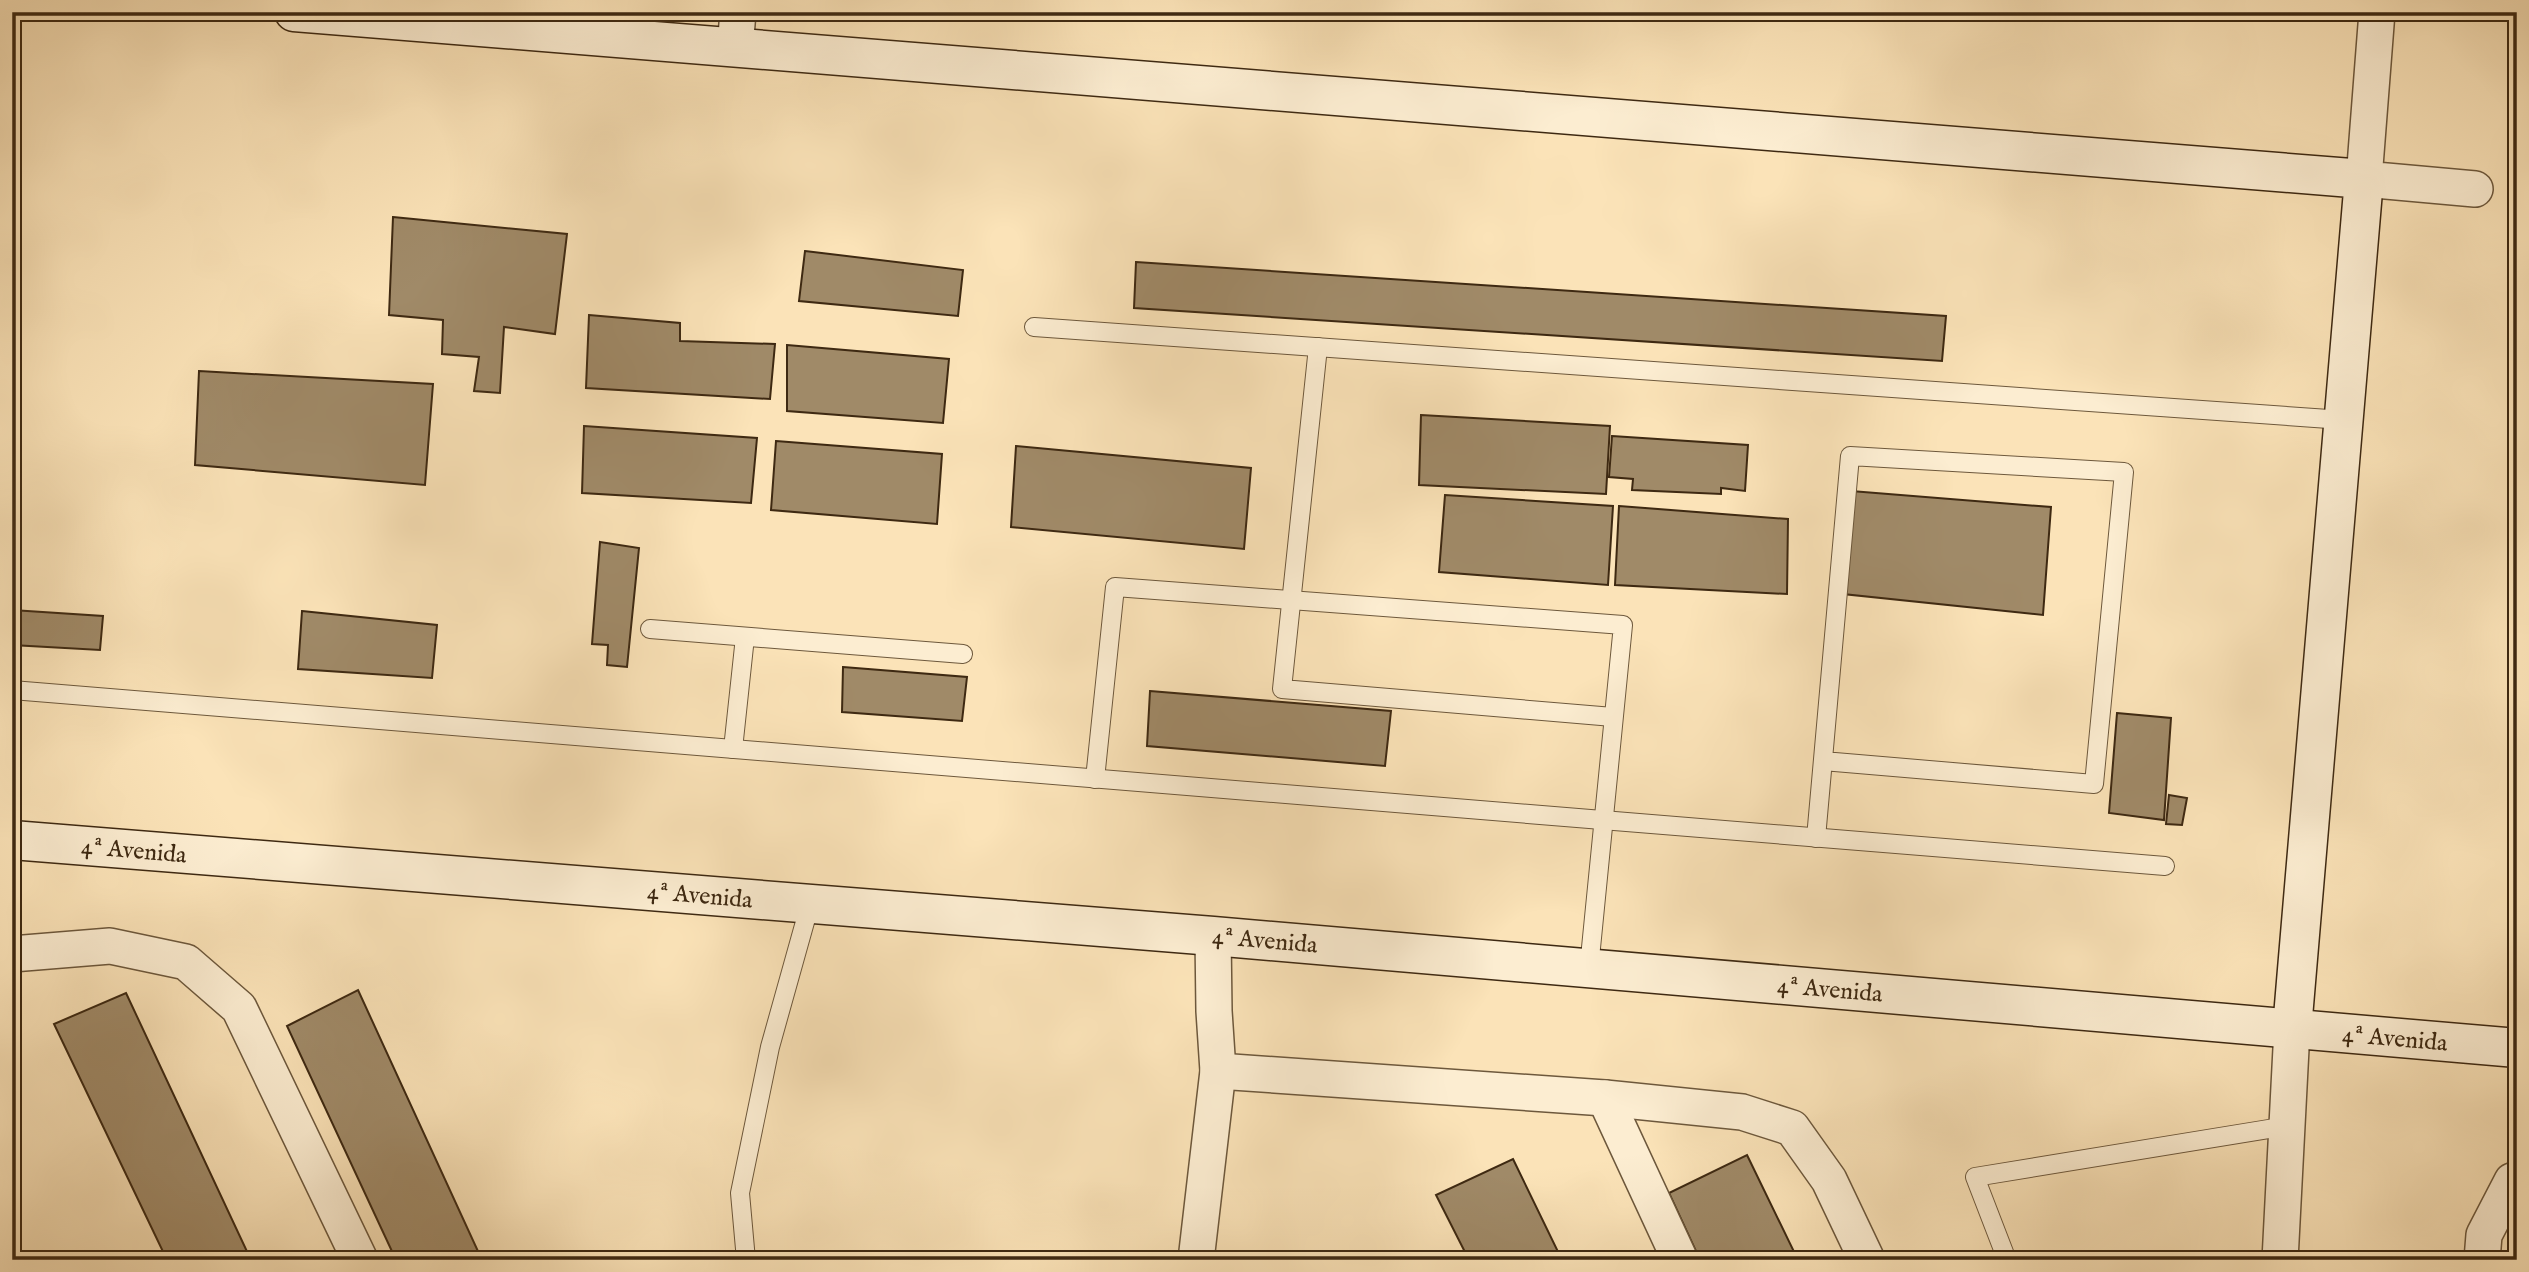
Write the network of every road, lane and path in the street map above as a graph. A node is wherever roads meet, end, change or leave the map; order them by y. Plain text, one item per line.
1 (294, 12) edge
2 (2377, 12) edge
3 (737, 30) edge
4 (2364, 179) junction
5 (2475, 189) dead end
6 (1034, 327) dead end
7 (1318, 347) junction
8 (2343, 420) junction
9 (1292, 600) junction
10 (650, 629) dead end
11 (746, 637) junction
12 (962, 654) dead end
13 (12, 690) edge
14 (1613, 718) junction
15 (733, 749) junction
16 (1824, 761) junction
17 (1095, 779) junction
18 (1604, 820) junction
19 (1816, 838) junction
20 (12, 840) edge
21 (2165, 866) dead end
22 (810, 904) junction
23 (1213, 936) junction
24 (12, 954) edge
25 (1589, 968) junction
26 (2292, 1029) junction
27 (2517, 1048) edge
28 (1218, 1071) junction
29 (1605, 1098) junction
30 (2287, 1126) junction
31 (2517, 1179) edge
32 (360, 1260) edge
33 (746, 1260) edge
34 (1196, 1260) edge
35 (1680, 1260) edge
36 (1867, 1260) edge
37 (2007, 1260) edge
38 (2280, 1260) edge
39 (2482, 1260) edge

1 - 3 street
2 - 4 street
3 - 4 street
4 - 5 street
4 - 8 street
6 - 7 lane
7 - 8 lane
7 - 9 lane
8 - 26 street
9 - 14 lane
9 - 14 lane
9 - 17 lane
10 - 11 lane
11 - 12 lane
11 - 15 lane
13 - 15 lane
14 - 18 lane
15 - 17 lane
16 - 16 lane
16 - 19 lane
17 - 18 lane
18 - 19 lane
18 - 25 lane
19 - 21 lane
20 - 22 street, 4ª Avenida
22 - 23 street, 4ª Avenida
22 - 33 lane
23 - 25 street, 4ª Avenida
23 - 28 street
24 - 32 street
25 - 26 street, 4ª Avenida
26 - 27 street, 4ª Avenida
26 - 30 street
28 - 29 street
28 - 34 street
29 - 35 street
29 - 36 street
30 - 37 lane
30 - 38 street
31 - 39 street

